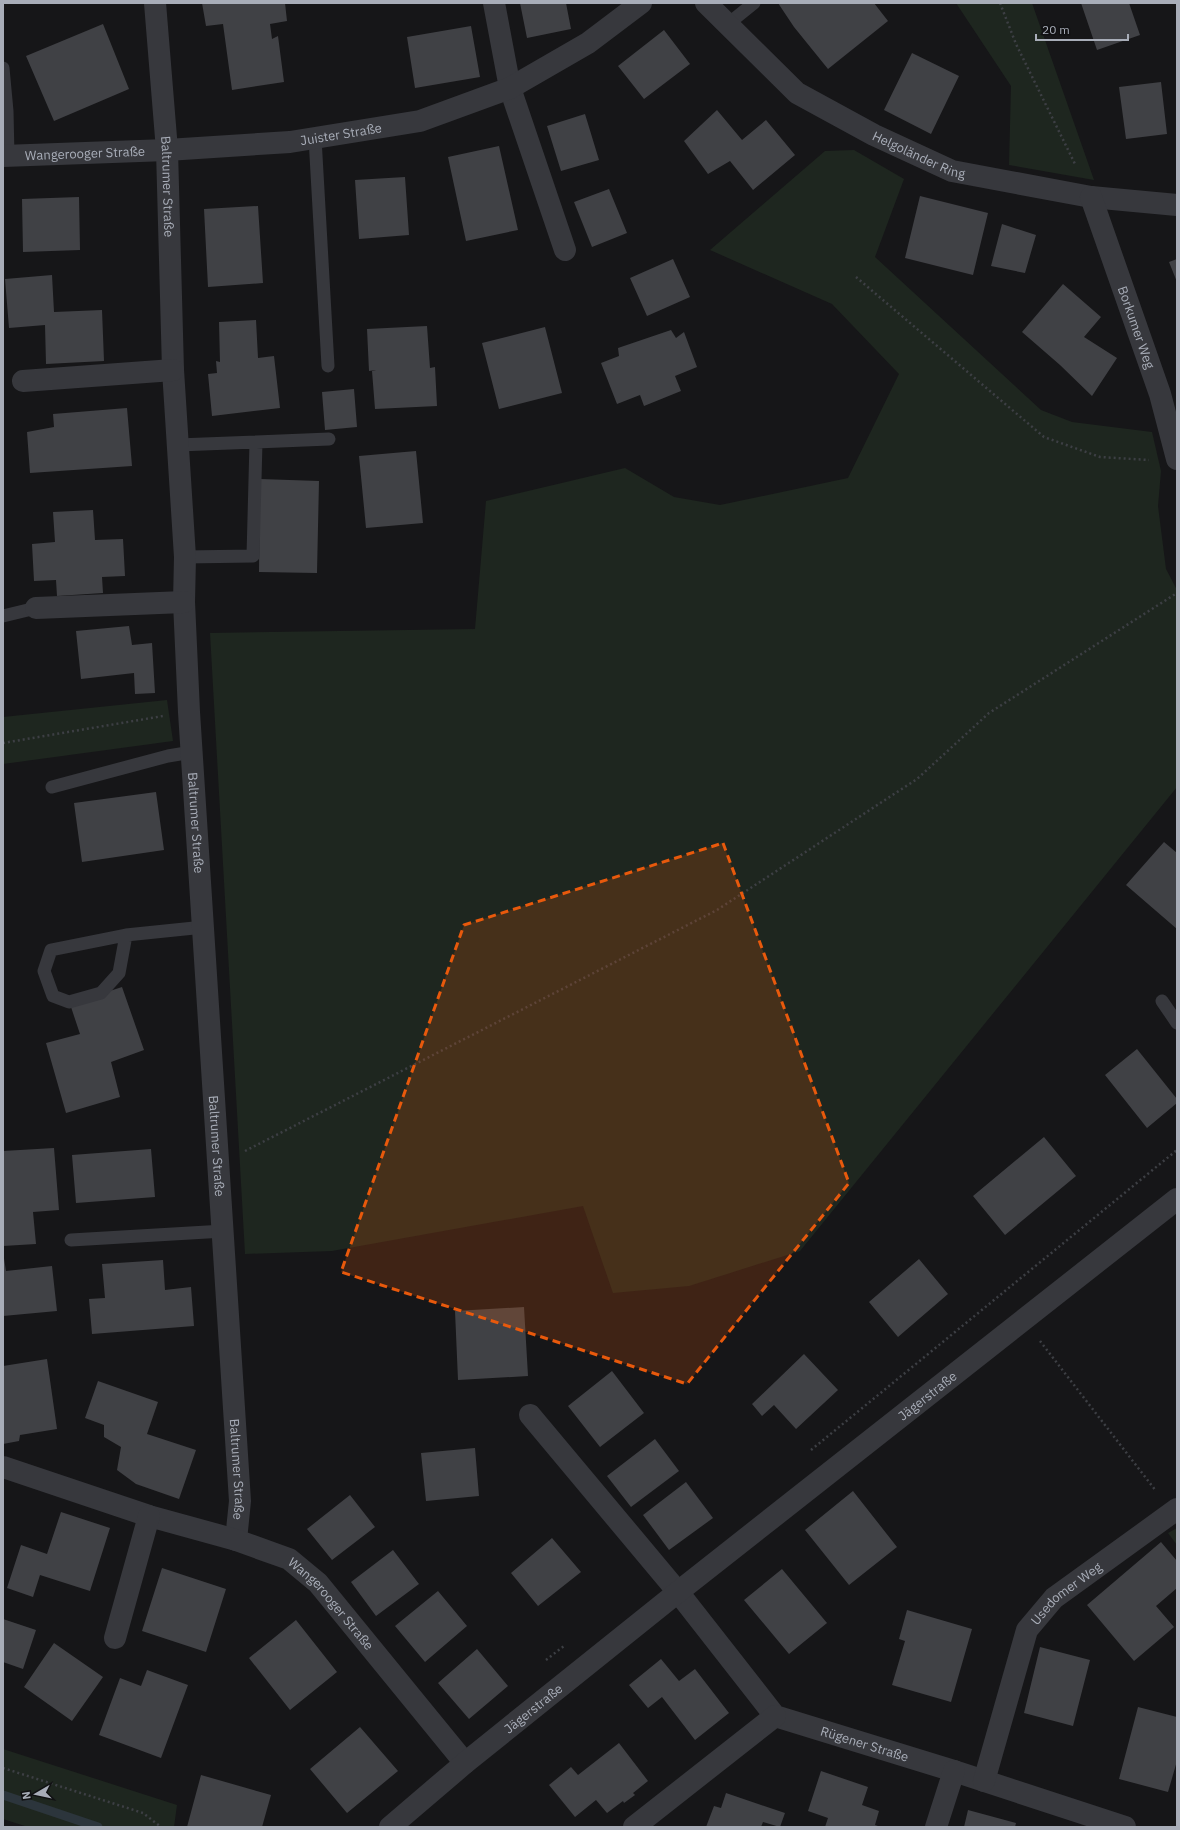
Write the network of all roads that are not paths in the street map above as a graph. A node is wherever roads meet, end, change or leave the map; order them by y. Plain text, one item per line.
1 (156, 3) edge
2 (494, 3) edge
3 (641, 3) edge
4 (706, 3) edge
5 (754, 3) edge
6 (728, 24) junction
7 (3, 68) edge
8 (510, 88) junction
9 (315, 138) junction
10 (167, 150) junction
11 (5, 156) edge
12 (1091, 197) junction
13 (1177, 205) edge
14 (565, 250) dead end
15 (328, 366) dead end
16 (173, 370) junction
17 (23, 381) dead end
18 (329, 439) dead end
19 (256, 442) junction
20 (178, 445) junction
21 (1177, 458) edge
22 (185, 558) junction
23 (184, 602) junction
24 (36, 608) joint
25 (3, 616) edge
26 (192, 752) junction
27 (52, 787) dead end
28 (204, 927) junction
29 (126, 935) junction
30 (1162, 1002) dead end
31 (1177, 1023) edge
32 (1177, 1199) edge
33 (224, 1231) junction
34 (71, 1240) dead end
35 (530, 1415) dead end
36 (3, 1467) edge
37 (1175, 1511) edge
38 (149, 1516) junction
39 (236, 1540) junction
40 (678, 1592) junction
41 (115, 1638) dead end
42 (775, 1716) junction
43 (465, 1763) junction
44 (954, 1771) junction
45 (984, 1781) junction
46 (390, 1827) edge
47 (634, 1827) edge
48 (936, 1827) edge
49 (1125, 1827) edge

1 - 10 street, Baltrumer Straße
2 - 8 street
3 - 8 street, Juister Straße
4 - 6 street, Helgoländer Ring
5 - 6 lane
6 - 12 street, Helgoländer Ring
7 - 11 lane
8 - 9 street, Juister Straße
8 - 14 street
9 - 10 street, Juister Straße
9 - 15 lane
10 - 11 street, Wangerooger Straße
10 - 16 street, Baltrumer Straße
12 - 13 street, Helgoländer Ring
12 - 21 street, Borkumer Weg
16 - 17 street
16 - 20 street, Baltrumer Straße
18 - 19 lane
19 - 20 lane
19 - 22 lane
20 - 22 street, Baltrumer Straße
22 - 23 street, Baltrumer Straße
23 - 24 street
23 - 26 street, Baltrumer Straße
24 - 25 lane
26 - 27 lane, Baltrumer Straße
26 - 28 street, Baltrumer Straße
28 - 29 lane
28 - 33 street, Baltrumer Straße
29 - 29 lane
30 - 31 lane
32 - 40 street, Jägerstraße
33 - 34 lane
33 - 39 street, Baltrumer Straße
35 - 40 street
36 - 38 street, Wangerooger Straße
37 - 45 street, Usedomer Weg
38 - 39 street, Wangerooger Straße
38 - 41 street
39 - 43 street, Wangerooger Straße
40 - 42 street
40 - 43 street, Jägerstraße
42 - 44 street, Rügener Straße
42 - 47 street
43 - 46 street, Jägerstraße
44 - 45 street, Rügener Straße
44 - 48 street
45 - 49 street, Rügener Straße

